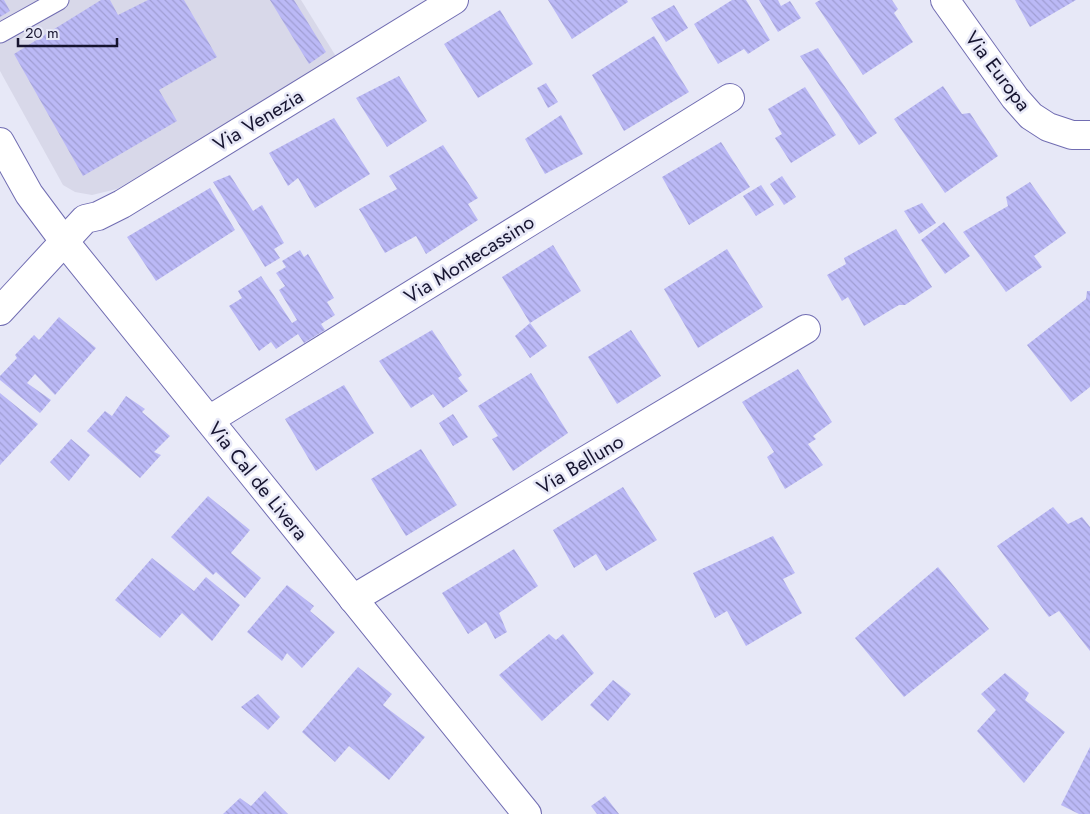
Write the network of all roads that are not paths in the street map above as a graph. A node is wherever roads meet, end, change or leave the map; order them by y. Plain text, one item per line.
1 (59, 0) edge
2 (454, 0) edge
3 (945, 0) edge
4 (0, 33) edge
5 (730, 98) dead end
6 (1090, 135) edge
7 (0, 142) edge
8 (64, 241) junction
9 (0, 311) edge
10 (806, 329) dead end
11 (209, 420) junction
12 (354, 599) junction
13 (527, 814) edge

1 - 4 lane
2 - 8 street, Via Venezia
3 - 6 street, Via Europa
5 - 11 street, Via Montecassino
7 - 8 street, Via Cal de Livera
8 - 9 street, Via Venezia
8 - 11 street, Via Cal de Livera
10 - 12 street, Via Belluno
11 - 12 street, Via Cal de Livera
12 - 13 street, Via Cal de Livera

